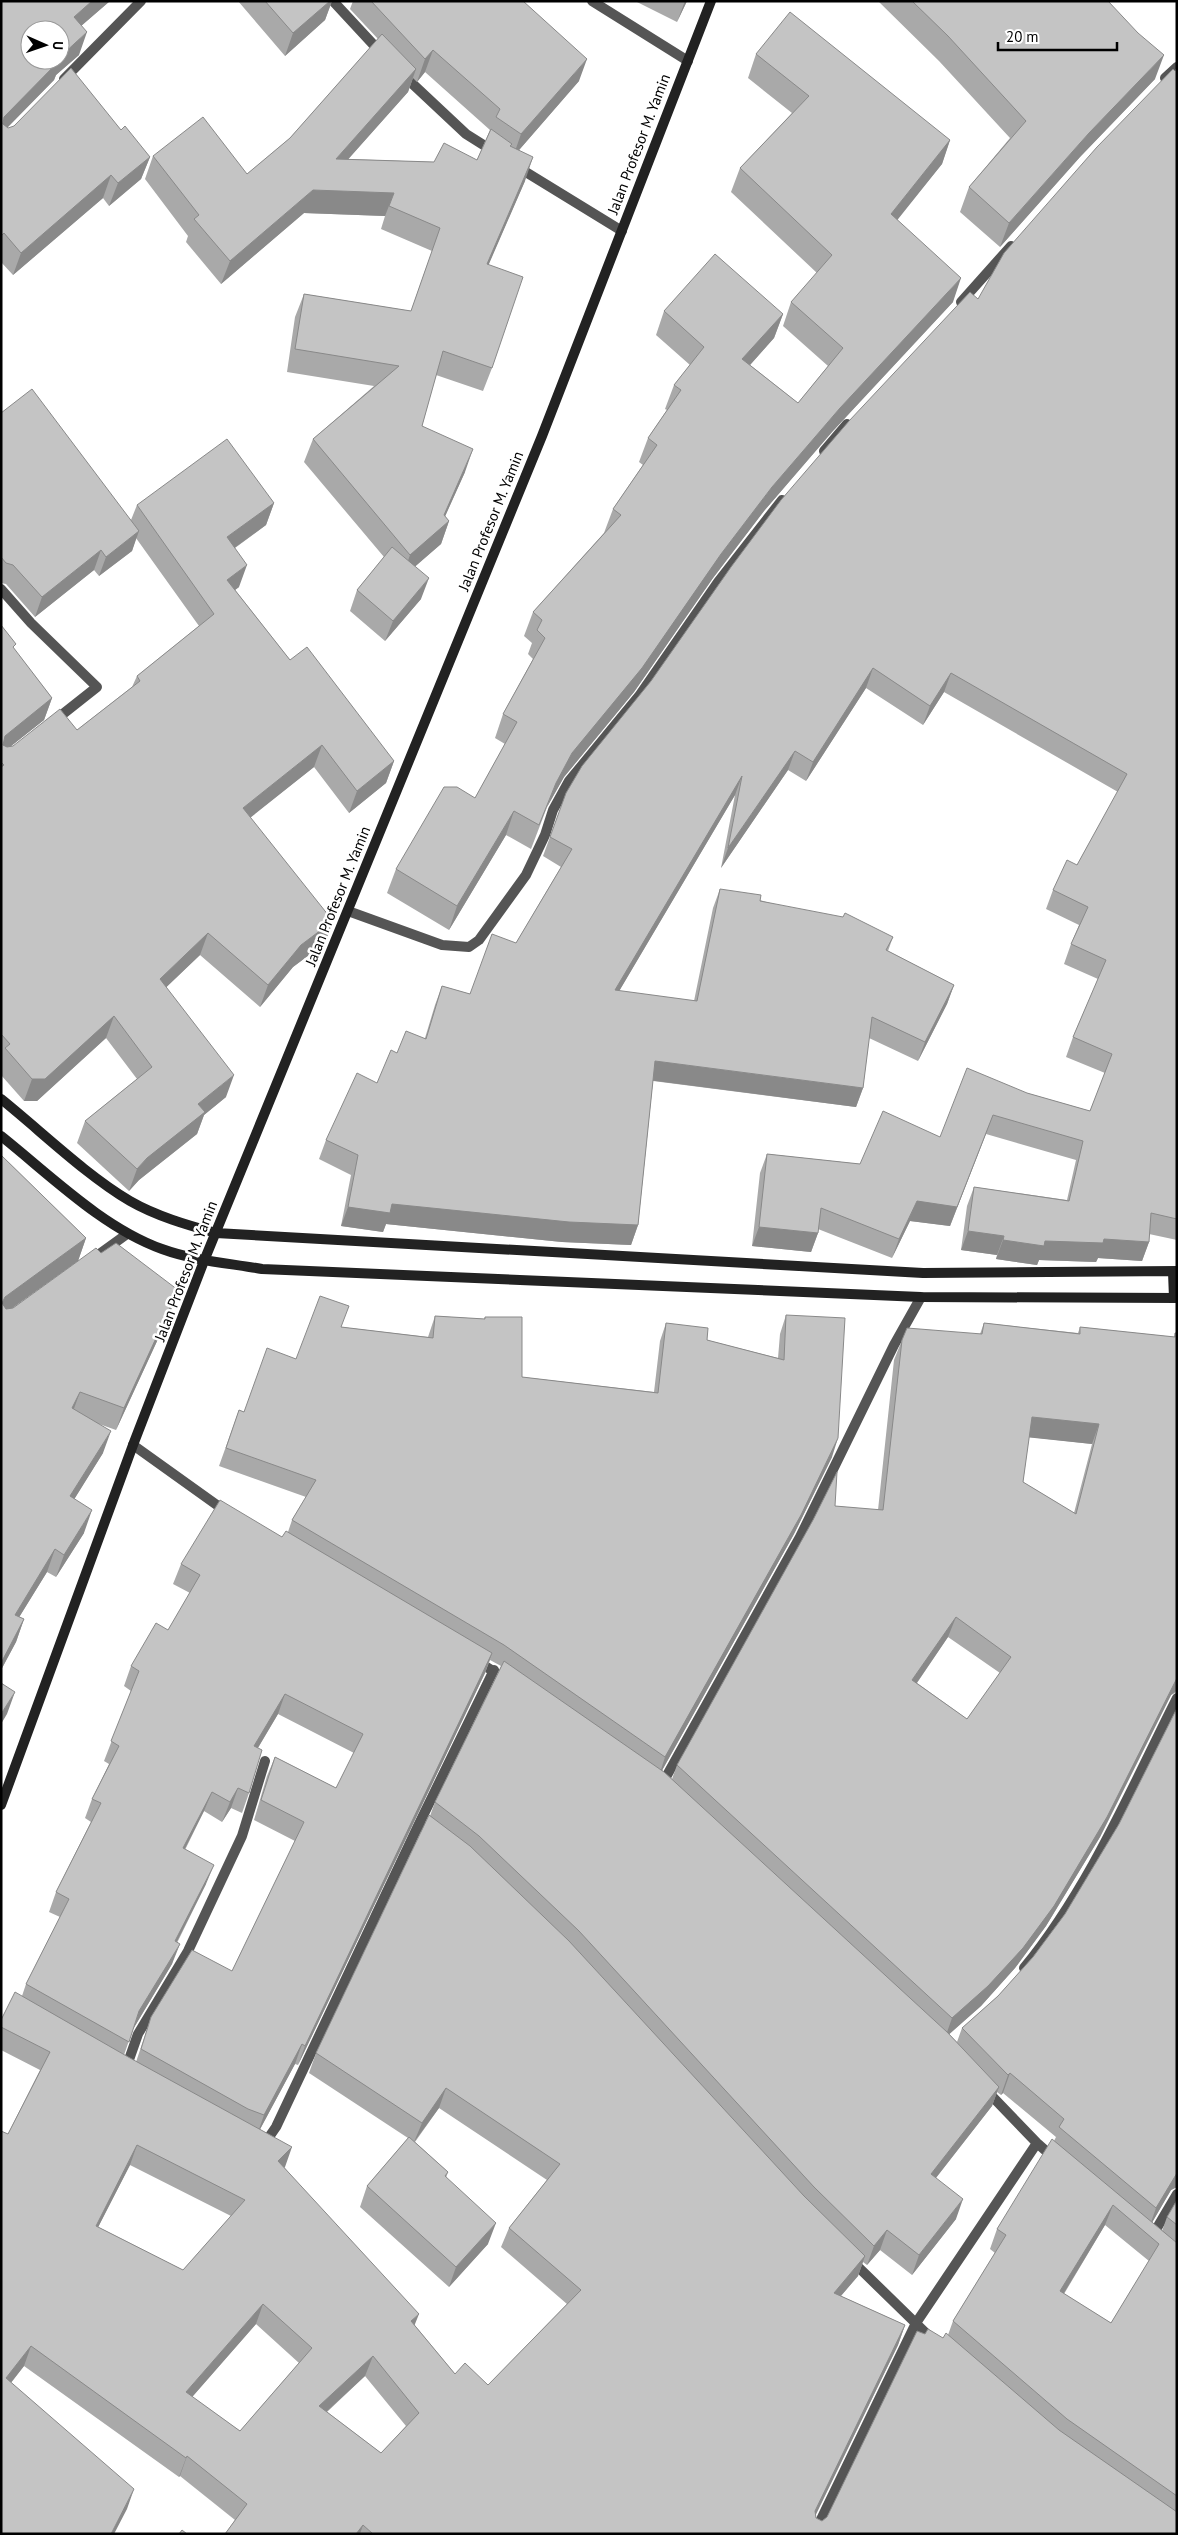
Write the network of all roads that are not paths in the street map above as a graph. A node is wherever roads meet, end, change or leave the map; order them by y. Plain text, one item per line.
1 (140, 1) edge
2 (333, 1) edge
3 (592, 1) edge
4 (711, 1) edge
5 (688, 61) junction
6 (1177, 67) edge
7 (1159, 84) edge
8 (57, 87) edge
9 (622, 231) junction
10 (1020, 235) edge
11 (956, 308) edge
12 (857, 414) edge
13 (818, 457) edge
14 (788, 494) edge
15 (1, 589) edge
16 (45, 728) edge
17 (348, 911) junction
18 (1, 1100) edge
19 (1, 1136) edge
20 (216, 1233) junction
21 (127, 1234) junction
22 (204, 1261) junction
23 (80, 1268) edge
24 (1175, 1271) edge
25 (921, 1297) junction
26 (1175, 1298) edge
27 (133, 1445) junction
28 (239, 1520) edge
29 (470, 1656) edge
30 (494, 1670) junction
31 (517, 1686) edge
32 (1177, 1698) edge
33 (265, 1761) dead end
34 (661, 1787) edge
35 (1, 1805) edge
36 (419, 1824) junction
37 (441, 1840) edge
38 (1019, 1974) edge
39 (125, 2072) edge
40 (978, 2082) edge
41 (247, 2139) edge
42 (1037, 2144) junction
43 (1065, 2168) edge
44 (1177, 2194) edge
45 (1151, 2238) edge
46 (841, 2249) edge
47 (916, 2323) junction
48 (944, 2349) edge
49 (814, 2534) edge

1 - 8 street
2 - 9 street
3 - 5 street
4 - 5 main road, Jalan Profesor M. Yamin
5 - 9 main road, Jalan Profesor M. Yamin
6 - 7 street
9 - 17 main road, Jalan Profesor M. Yamin
10 - 11 street
12 - 13 street
14 - 17 street
15 - 16 street
17 - 20 main road, Jalan Profesor M. Yamin
18 - 20 main road
19 - 21 main road
20 - 22 main road, Jalan Profesor M. Yamin
20 - 24 main road
21 - 22 main road
21 - 23 street
22 - 25 main road
22 - 27 main road, Jalan Profesor M. Yamin
24 - 26 main road
25 - 26 main road
25 - 34 street
27 - 28 street
27 - 35 main road, Jalan Profesor M. Yamin
29 - 30 street
30 - 31 street
30 - 36 street
32 - 38 street
33 - 39 street
36 - 37 street
36 - 41 street
40 - 42 street
42 - 43 street
42 - 47 street
44 - 45 street
46 - 47 street
47 - 48 street
47 - 49 street

